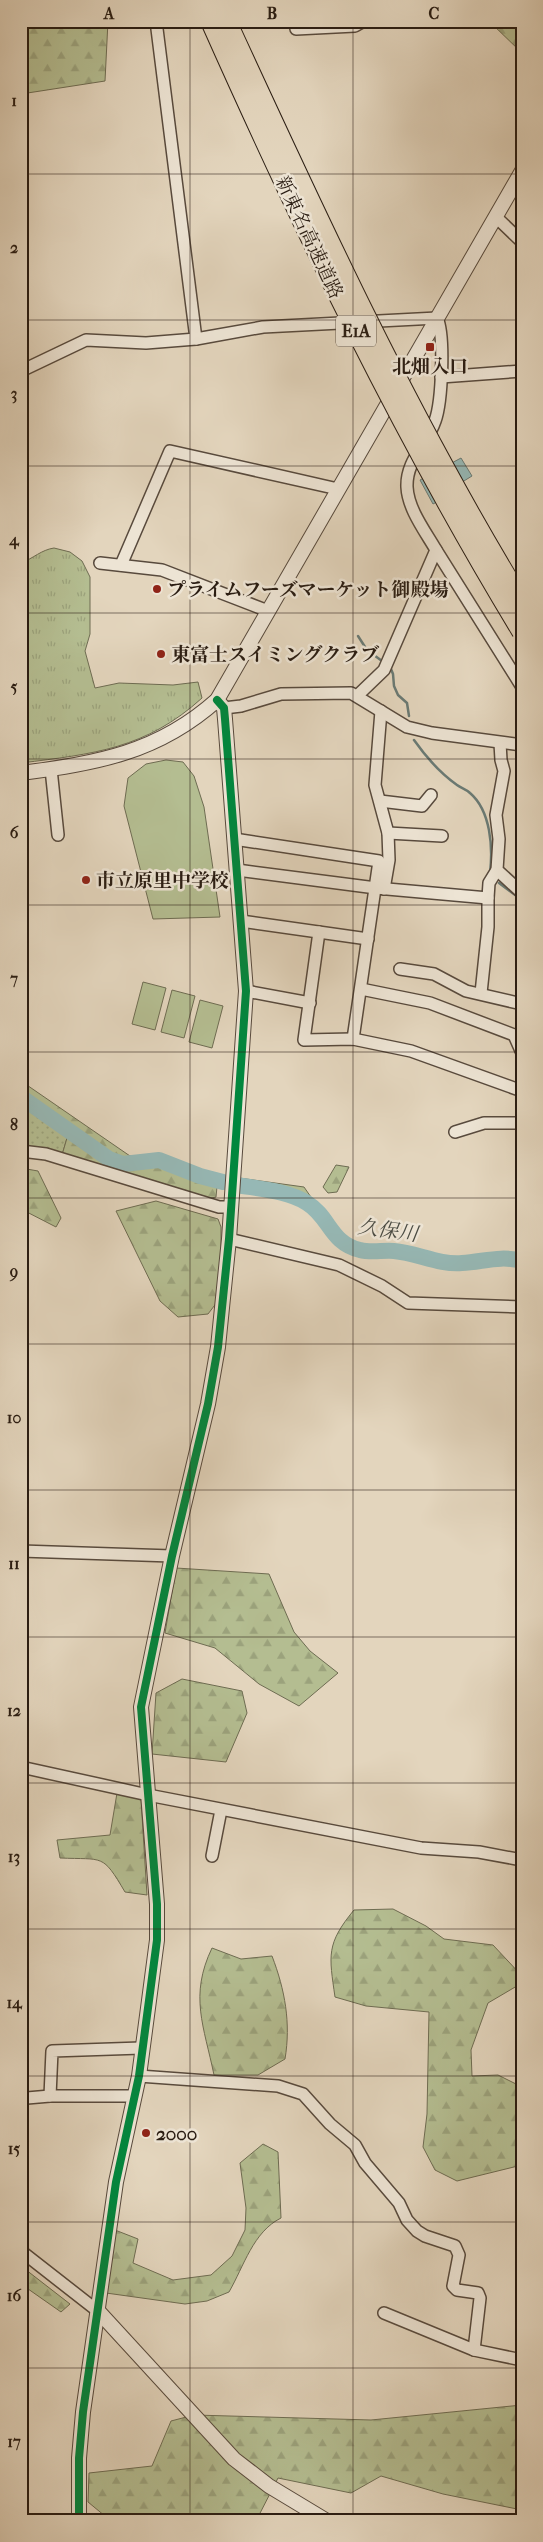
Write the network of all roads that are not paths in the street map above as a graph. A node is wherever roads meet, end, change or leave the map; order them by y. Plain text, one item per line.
1 (156, 21) edge
2 (211, 21) edge
3 (226, 21) edge
4 (364, 21) edge
5 (296, 29) dead end
6 (520, 178) edge
7 (496, 217) junction
8 (522, 242) edge
9 (437, 318) junction
10 (196, 340) junction
11 (21, 371) edge
12 (522, 372) edge
13 (441, 377) junction
14 (338, 489) junction
15 (436, 550) junction
16 (100, 563) dead end
17 (122, 565) junction
18 (522, 603) edge
19 (268, 612) junction
20 (522, 630) edge
21 (522, 687) edge
22 (358, 695) junction
23 (220, 704) junction
24 (381, 711) junction
25 (500, 743) junction
26 (522, 745) edge
27 (51, 769) junction
28 (21, 773) edge
29 (430, 794) dead end
30 (380, 801) junction
31 (388, 833) junction
32 (58, 834) dead end
33 (442, 836) dead end
34 (234, 839) junction
35 (237, 870) junction
36 (497, 870) junction
37 (380, 889) junction
38 (522, 893) edge
39 (488, 898) junction
40 (241, 921) junction
41 (319, 932) junction
42 (368, 940) junction
43 (400, 968) dead end
44 (361, 989) junction
45 (246, 992) junction
46 (481, 993) junction
47 (310, 1003) junction
48 (522, 1004) edge
49 (518, 1036) edge
50 (353, 1039) junction
51 (522, 1053) edge
52 (522, 1091) edge
53 (522, 1123) edge
54 (455, 1132) dead end
55 (21, 1151) edge
56 (231, 1207) junction
57 (230, 1239) junction
58 (522, 1307) edge
59 (21, 1552) edge
60 (172, 1556) junction
61 (21, 1766) edge
62 (148, 1795) junction
63 (221, 1810) junction
64 (212, 1856) dead end
65 (522, 1860) edge
66 (141, 2048) junction
67 (139, 2076) junction
68 (50, 2096) junction
69 (135, 2096) junction
70 (27, 2098) dead end
71 (21, 2251) edge
72 (99, 2312) junction
73 (384, 2313) dead end
74 (474, 2350) junction
75 (522, 2360) edge
76 (79, 2521) edge
77 (327, 2521) edge

1 - 10 street
2 - 20 highway, 新東名高速道路 / E1A, bridge
3 - 18 highway, 新東名高速道路 / E1A, bridge
4 - 5 street
6 - 7 street
7 - 8 street
7 - 9 street
9 - 10 street
9 - 13 street
9 - 14 street
10 - 11 street
12 - 13 street
13 - 15 street
14 - 17 street
14 - 19 street
15 - 21 street
15 - 22 street
16 - 17 street
17 - 19 street
19 - 23 street
22 - 23 street
22 - 24 street
23 - 27 street
23 - 34 street
24 - 25 street
24 - 30 street
25 - 26 street
25 - 36 street
27 - 28 street
27 - 32 street
29 - 30 street
30 - 31 street
31 - 33 street
31 - 37 street
34 - 35 street
34 - 37 street
35 - 37 street
35 - 40 street
36 - 38 street
36 - 39 street
37 - 39 street
37 - 42 street
39 - 46 street
40 - 41 street
40 - 45 street
41 - 42 street
41 - 47 street
42 - 44 street
43 - 46 street
44 - 49 street
44 - 50 street
45 - 47 street
45 - 56 street
46 - 48 street
47 - 50 street
49 - 51 street
50 - 52 street
53 - 54 street
55 - 56 street
56 - 57 street
57 - 58 street
57 - 60 street
59 - 60 street
60 - 62 street
61 - 62 street
62 - 63 street
62 - 66 street
63 - 64 street
63 - 65 street
66 - 67 street
66 - 68 street
67 - 69 street
67 - 74 street
68 - 69 street
68 - 70 street
69 - 72 street
71 - 72 street
72 - 76 street
72 - 77 street
73 - 74 street
74 - 75 street

